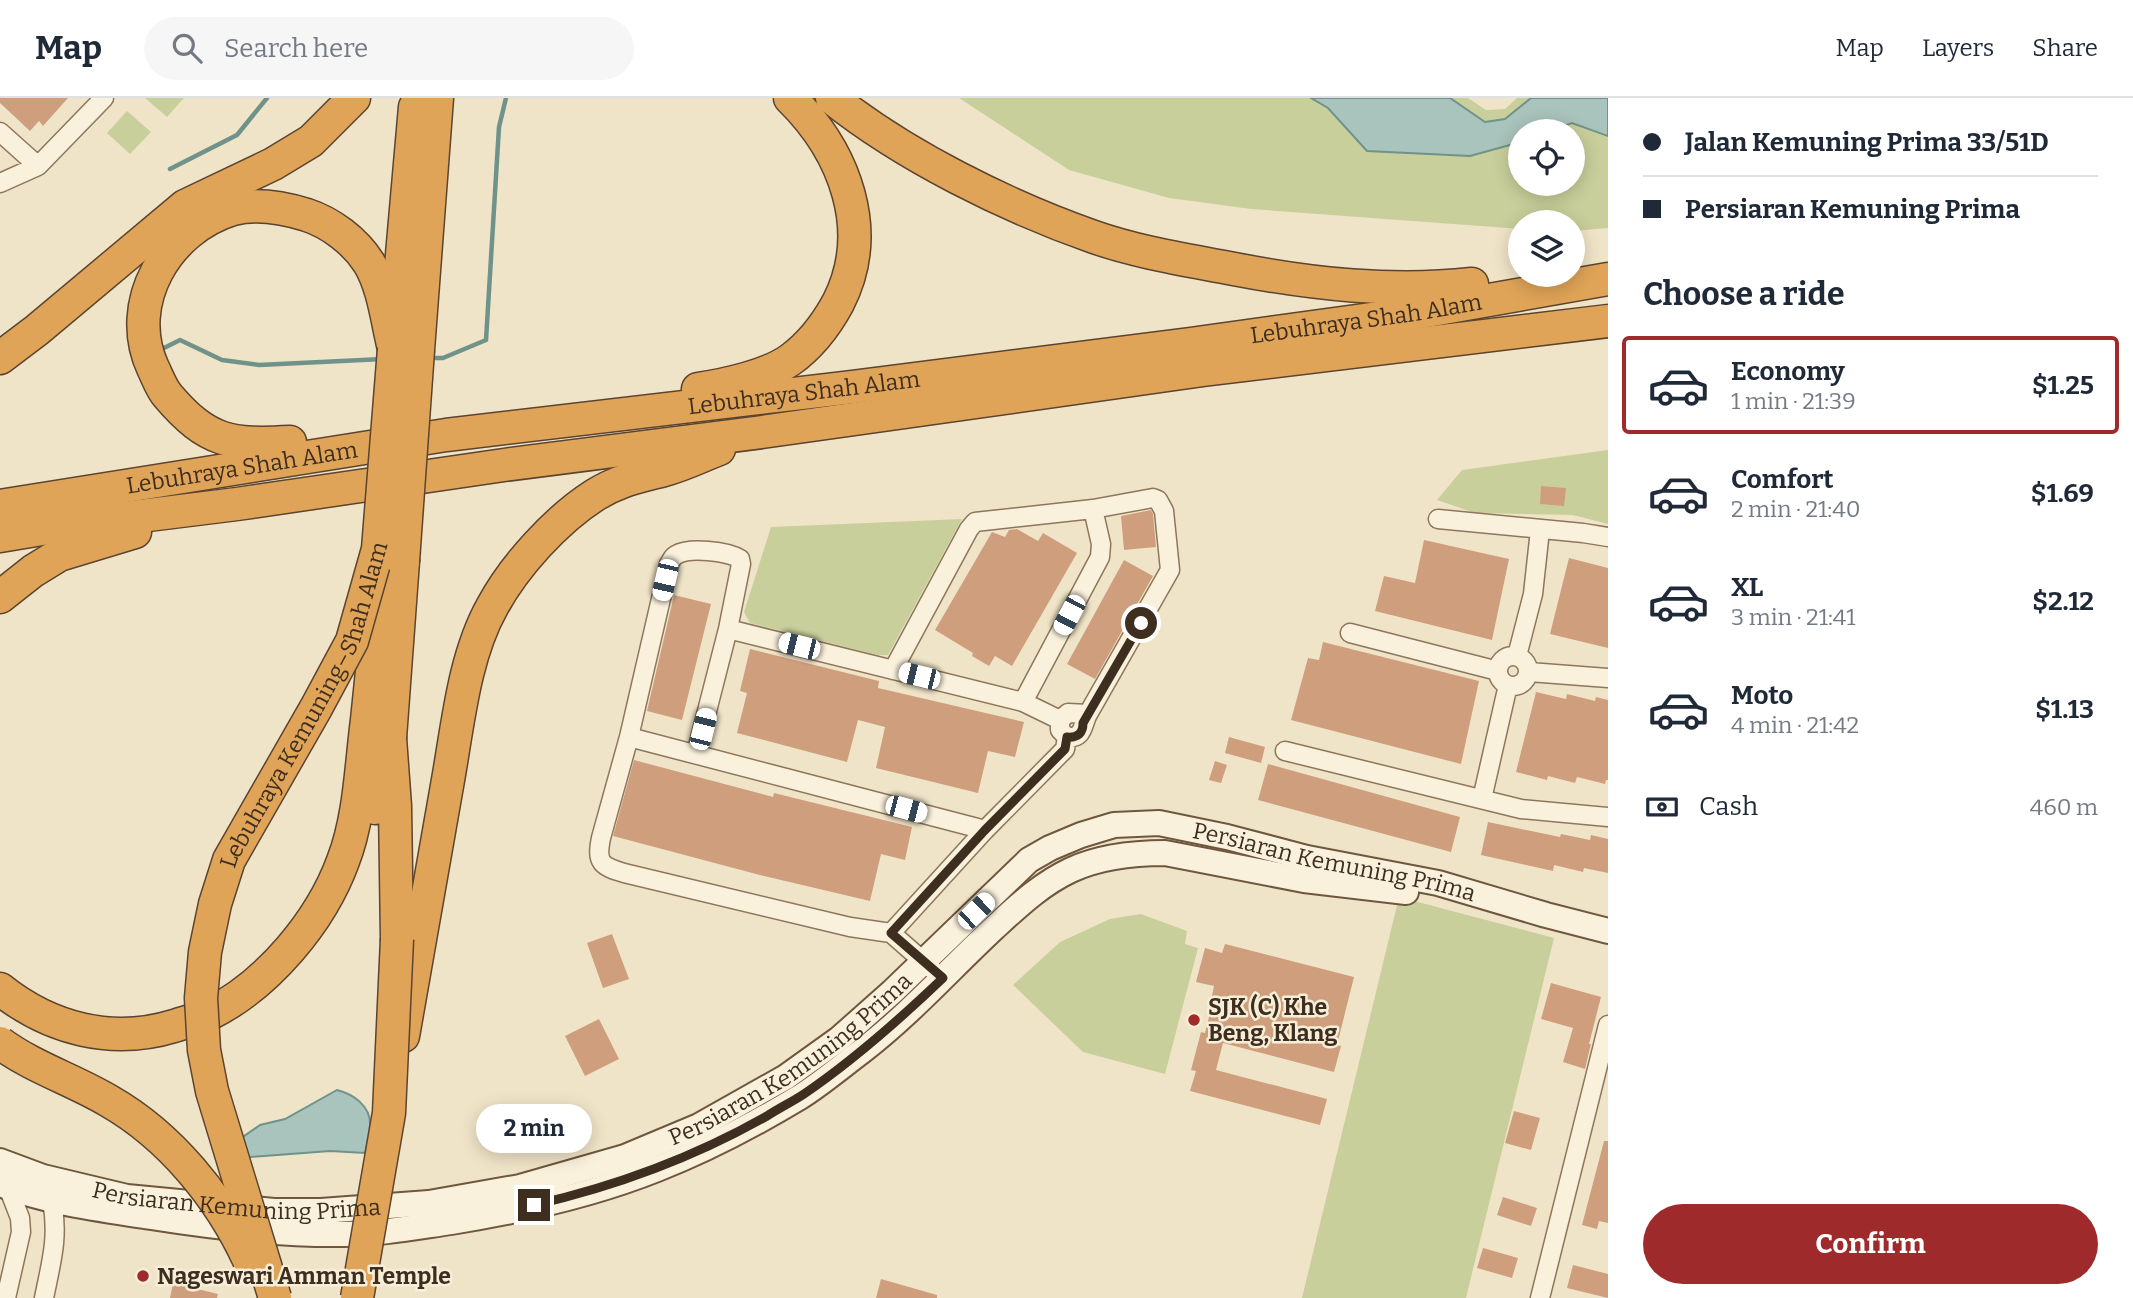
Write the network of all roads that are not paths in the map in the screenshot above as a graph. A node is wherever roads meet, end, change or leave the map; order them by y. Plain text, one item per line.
1 (104, 98) edge
2 (354, 98) edge
3 (416, 98) edge
4 (437, 98) edge
5 (455, 98) edge
6 (832, 98) edge
7 (794, 102) edge
8 (0, 132) edge
9 (38, 166) junction
10 (0, 183) edge
11 (431, 195) junction
12 (1608, 277) edge
13 (1608, 321) edge
14 (406, 350) junction
15 (0, 358) edge
16 (583, 420) junction
17 (762, 432) junction
18 (339, 452) junction
19 (237, 504) junction
20 (0, 506) edge
21 (1093, 509) junction
22 (1438, 519) dead end
23 (1540, 530) junction
24 (0, 536) edge
25 (1608, 537) edge
26 (391, 555) junction
27 (0, 597) edge
28 (728, 629) junction
29 (1350, 633) dead end
30 (1517, 656) junction
31 (893, 670) junction
32 (1529, 672) junction
33 (1503, 678) junction
34 (1608, 678) edge
35 (1023, 702) junction
36 (1064, 728) junction
37 (629, 737) junction
38 (390, 738) junction
39 (1285, 751) dead end
40 (696, 754) junction
41 (1482, 799) junction
42 (1608, 817) edge
43 (985, 830) junction
44 (1330, 873) junction
45 (1608, 931) edge
46 (891, 933) junction
47 (408, 941) junction
48 (1608, 944) edge
49 (923, 962) junction
50 (943, 978) junction
51 (0, 989) edge
52 (0, 1013) edge
53 (1608, 1025) edge
54 (0, 1044) edge
55 (0, 1161) edge
56 (4, 1186) edge
57 (47, 1200) junction
58 (21, 1232) junction
59 (8, 1249) edge
60 (6, 1298) edge
61 (44, 1298) edge
62 (272, 1298) edge
63 (357, 1298) edge
64 (1540, 1298) edge

1 - 9 street
2 - 15 highway
3 - 14 highway, Lebuhraya Kemuning–Shah Alam
4 - 11 highway, Lebuhraya Kemuning–Shah Alam
5 - 11 highway
6 - 12 highway
7 - 16 highway
8 - 9 street
9 - 10 street
11 - 14 highway, Lebuhraya Kemuning–Shah Alam
12 - 16 highway, Lebuhraya Shah Alam
13 - 17 highway, Lebuhraya Shah Alam
14 - 18 highway
14 - 26 highway, Lebuhraya Kemuning–Shah Alam, bridge
16 - 18 highway, Lebuhraya Shah Alam
17 - 19 highway, Lebuhraya Shah Alam
17 - 47 highway
18 - 20 highway, Lebuhraya Shah Alam
19 - 24 highway, Lebuhraya Shah Alam
19 - 27 highway
21 - 31 street
21 - 35 street
21 - 36 street
22 - 23 street
23 - 25 street
23 - 30 street
26 - 38 highway, Lebuhraya Kemuning–Shah Alam
26 - 51 highway
26 - 62 highway, Lebuhraya Kemuning–Shah Alam, bridge
28 - 31 street
28 - 37 street
28 - 40 street
29 - 33 street
30 - 32 street
30 - 33 street
31 - 35 street
32 - 33 street
32 - 34 street
33 - 41 street
35 - 36 street
36 - 43 street
37 - 40 street
37 - 46 street
38 - 47 highway, Lebuhraya Kemuning–Shah Alam
38 - 52 highway
39 - 41 street
40 - 43 street
41 - 42 street
43 - 46 street
44 - 45 street, Persiaran Kemuning Prima
44 - 48 street, Persiaran Kemuning Prima
44 - 49 street, Persiaran Kemuning Prima
44 - 50 street, Persiaran Kemuning Prima
46 - 49 street
47 - 63 highway, Lebuhraya Kemuning–Shah Alam, bridge
49 - 50 street
49 - 55 street, Persiaran Kemuning Prima
50 - 57 street, Persiaran Kemuning Prima
53 - 64 street
54 - 62 highway, bridge
56 - 57 street, Persiaran Kemuning Prima
56 - 58 street
57 - 58 street
57 - 61 street
58 - 59 street
59 - 60 street

